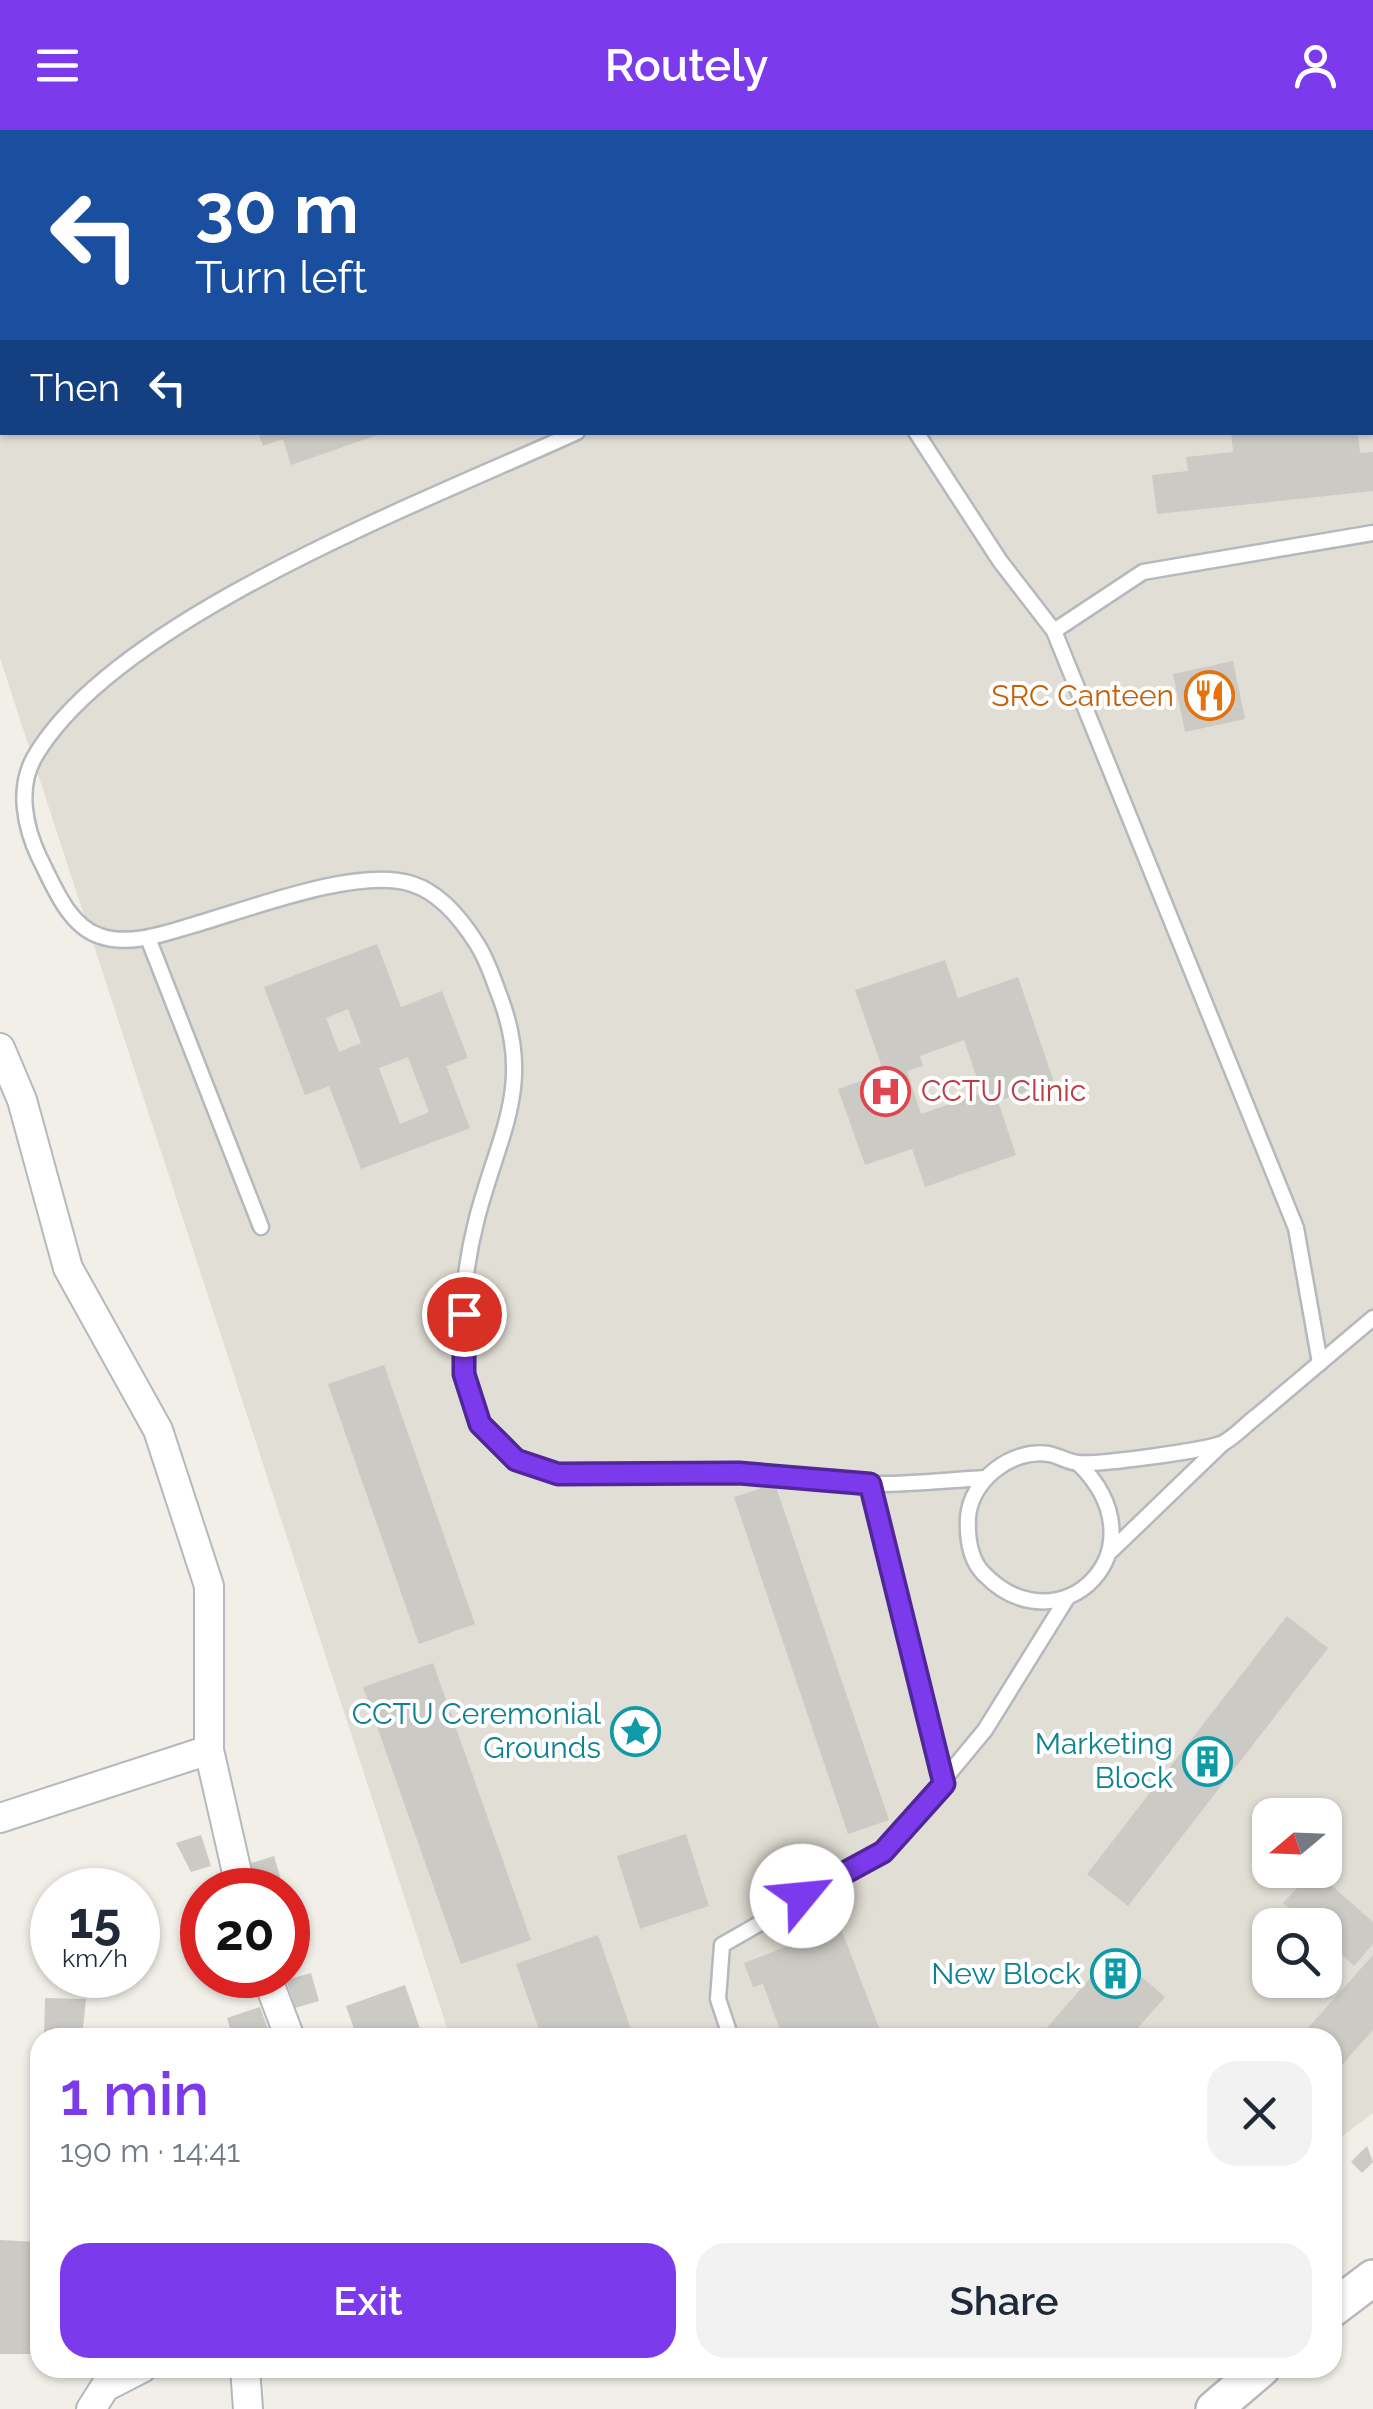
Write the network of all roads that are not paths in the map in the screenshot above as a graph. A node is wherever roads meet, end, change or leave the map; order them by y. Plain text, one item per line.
1 (571, 435) edge
2 (918, 435) edge
3 (1373, 533) edge
4 (1054, 631) junction
5 (148, 938) junction
6 (0, 1048) edge
7 (260, 1227) dead end
8 (1373, 1318) edge
9 (1320, 1364) junction
10 (1223, 1443) junction
11 (1078, 1463) junction
12 (985, 1478) junction
13 (870, 1484) junction
14 (1111, 1550) junction
15 (1067, 1598) junction
16 (209, 1750) junction
17 (944, 1784) junction
18 (0, 1818) edge
19 (237, 1868) edge
20 (275, 1998) edge
21 (286, 2028) edge
22 (728, 2028) edge
23 (1373, 2278) edge
24 (1342, 2301) edge
25 (122, 2378) edge
26 (246, 2378) edge
27 (1250, 2378) edge
28 (91, 2409) edge
29 (248, 2409) edge
30 (1214, 2409) edge

1 - 5 lane
2 - 4 lane
3 - 4 lane
4 - 9 lane
5 - 7 lane
5 - 13 lane
6 - 16 street
8 - 9 lane
9 - 10 lane
10 - 11 lane
10 - 14 lane
11 - 12 lane
11 - 14 lane
12 - 13 lane
12 - 15 lane
13 - 17 lane
14 - 15 lane
15 - 17 lane
16 - 18 street
16 - 19 street
17 - 22 lane
20 - 21 street
23 - 24 street
25 - 28 street
26 - 29 street
27 - 30 street

